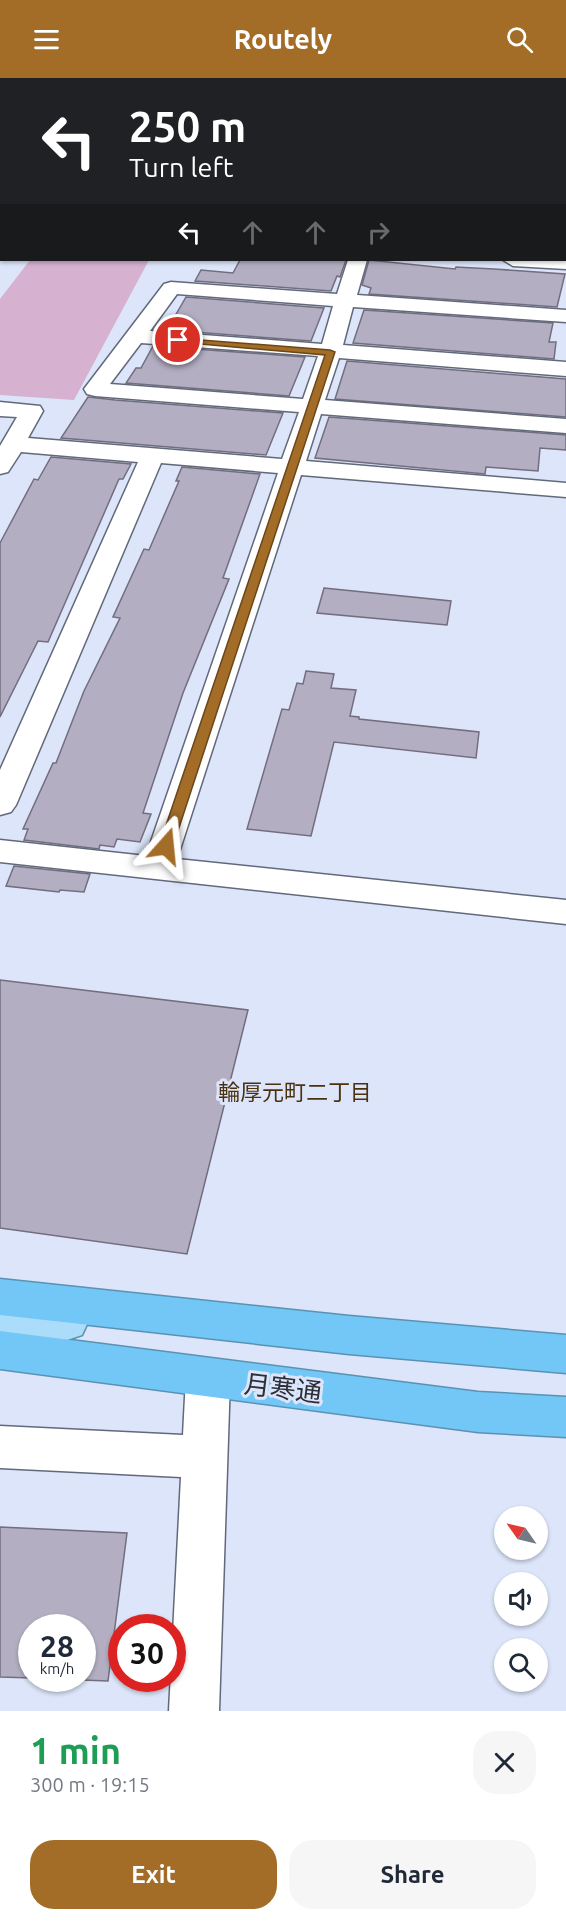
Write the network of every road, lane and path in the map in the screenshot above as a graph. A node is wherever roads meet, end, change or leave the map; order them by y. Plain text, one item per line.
1 (357, 261) edge
2 (531, 261) edge
3 (566, 263) edge
4 (344, 301) junction
5 (566, 316) edge
6 (135, 336) junction
7 (330, 352) junction
8 (566, 369) edge
9 (312, 407) junction
10 (0, 409) edge
11 (566, 426) edge
12 (13, 444) junction
13 (153, 455) junction
14 (0, 467) edge
15 (292, 467) junction
16 (566, 490) edge
17 (0, 805) edge
18 (0, 850) edge
19 (158, 868) junction
20 (566, 912) edge
21 (0, 1297) edge
22 (0, 1315) edge
23 (349, 1335) junction
24 (0, 1350) edge
25 (566, 1354) edge
26 (208, 1378) junction
27 (566, 1417) edge
28 (0, 1447) edge
29 (205, 1457) junction
30 (194, 1711) edge

1 - 4 street
2 - 3 street
4 - 5 street
4 - 6 street
4 - 7 street
6 - 7 street
6 - 9 street
7 - 8 street
7 - 9 street
9 - 11 street
9 - 15 street
10 - 12 street
12 - 13 street
12 - 14 street
13 - 15 street
13 - 17 street
15 - 16 street
15 - 19 street
18 - 19 street
19 - 20 street
21 - 23 highway
22 - 23 main road
23 - 25 highway
24 - 26 highway, 月寒通
26 - 27 highway, 月寒通
26 - 29 street
28 - 29 street
29 - 30 street

